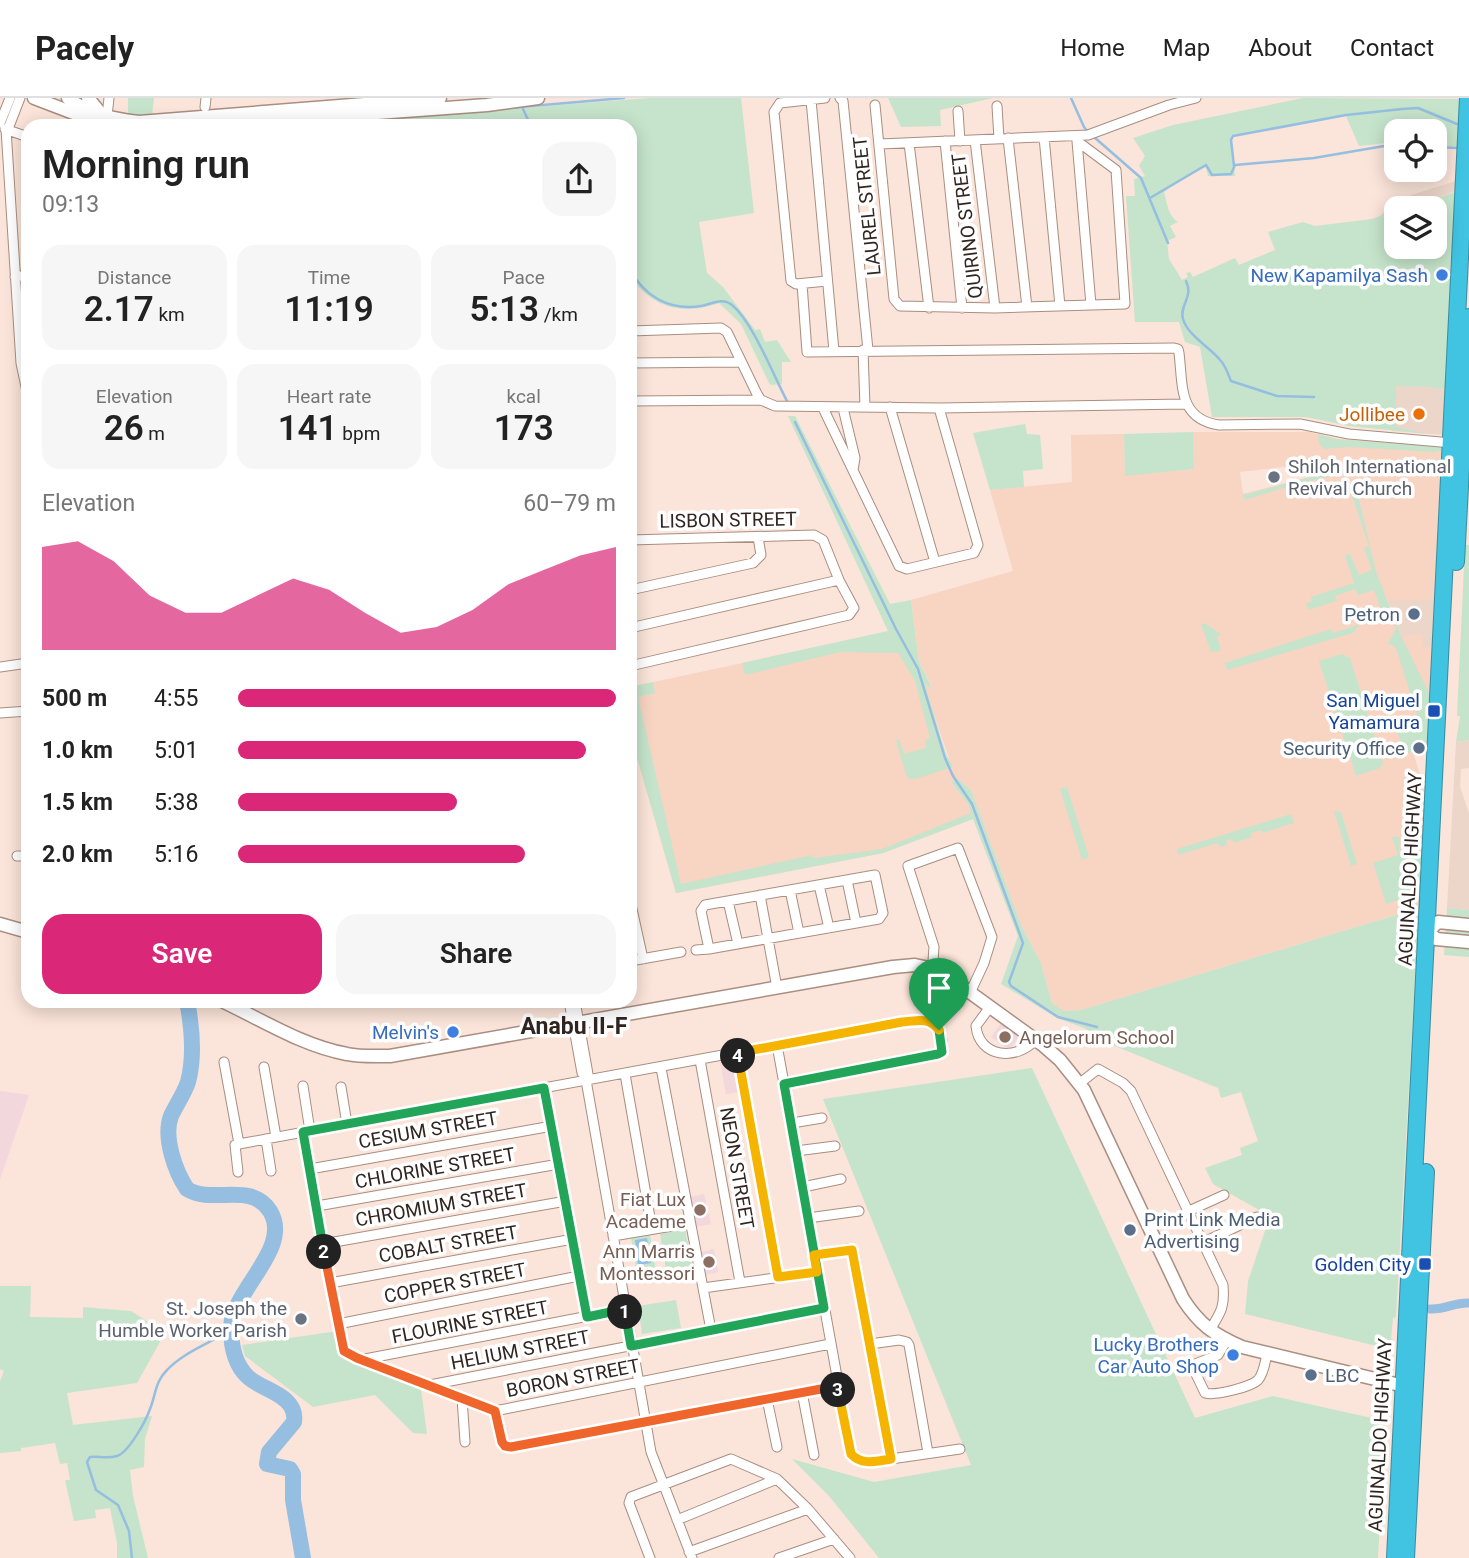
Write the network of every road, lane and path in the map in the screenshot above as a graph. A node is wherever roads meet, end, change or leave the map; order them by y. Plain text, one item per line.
1 (10, 98) edge
2 (20, 98) edge
3 (34, 98) edge
4 (54, 98) edge
5 (68, 98) edge
6 (88, 98) edge
7 (108, 98) edge
8 (440, 98) edge
9 (532, 98) edge
10 (825, 98) edge
11 (840, 98) edge
12 (1196, 98) edge
13 (1468, 98) edge
14 (811, 100) junction
15 (1167, 101) edge
16 (874, 105) dead end
17 (998, 106) dead end
18 (958, 111) dead end
19 (80, 116) junction
20 (107, 119) edge
21 (169, 119) edge
22 (296, 119) edge
23 (3, 127) edge
24 (21, 134) edge
25 (1044, 137) junction
26 (1077, 138) junction
27 (1003, 139) junction
28 (975, 140) junction
29 (945, 141) junction
30 (960, 141) junction
31 (909, 143) junction
32 (880, 145) junction
33 (1466, 208) edge
34 (12, 248) junction
35 (0, 249) edge
36 (21, 276) edge
37 (15, 277) junction
38 (827, 281) junction
39 (802, 284) junction
40 (1091, 305) junction
41 (1060, 306) junction
42 (929, 307) junction
43 (995, 307) junction
44 (1027, 307) junction
45 (21, 308) edge
46 (962, 308) junction
47 (1469, 317) edge
48 (637, 331) edge
49 (865, 350) junction
50 (834, 351) junction
51 (741, 362) junction
52 (637, 363) edge
53 (761, 400) junction
54 (637, 401) edge
55 (1185, 404) junction
56 (865, 407) junction
57 (890, 407) junction
58 (823, 408) junction
59 (843, 408) junction
60 (939, 408) junction
61 (1461, 443) edge
62 (853, 470) junction
63 (758, 537) junction
64 (637, 540) edge
65 (935, 562) junction
66 (839, 580) junction
67 (637, 588) edge
68 (637, 626) edge
69 (21, 664) edge
70 (637, 664) edge
71 (0, 667) edge
72 (21, 712) edge
73 (0, 713) edge
74 (17, 856) dead end
75 (21, 856) edge
76 (847, 880) junction
77 (819, 885) junction
78 (790, 890) junction
79 (760, 895) junction
80 (728, 901) junction
81 (856, 923) junction
82 (0, 924) edge
83 (1469, 925) edge
84 (828, 928) junction
85 (21, 930) edge
86 (1434, 931) junction
87 (637, 932) edge
88 (799, 933) junction
89 (768, 939) junction
90 (1469, 942) edge
91 (738, 944) junction
92 (709, 949) junction
93 (696, 950) dead end
94 (681, 952) dead end
95 (643, 959) junction
96 (637, 960) edge
97 (929, 968) junction
98 (777, 988) junction
99 (970, 993) junction
100 (990, 1007) junction
101 (236, 1008) edge
102 (571, 1008) edge
103 (576, 1008) edge
104 (577, 1025) junction
105 (1035, 1040) junction
106 (777, 1045) junction
107 (737, 1053) junction
108 (700, 1060) junction
109 (224, 1062) dead end
110 (264, 1067) dead end
111 (661, 1068) junction
112 (625, 1073) junction
113 (586, 1080) junction
114 (1080, 1083) junction
115 (784, 1084) junction
116 (303, 1086) dead end
117 (341, 1087) dead end
118 (544, 1088) junction
119 (822, 1118) dead end
120 (792, 1123) junction
121 (347, 1124) junction
122 (552, 1126) junction
123 (307, 1131) junction
124 (271, 1138) junction
125 (239, 1143) junction
126 (835, 1146) dead end
127 (796, 1152) junction
128 (559, 1164) junction
129 (310, 1169) junction
130 (238, 1171) dead end
131 (271, 1171) dead end
132 (841, 1179) dead end
133 (803, 1187) junction
134 (1224, 1195) dead end
135 (566, 1201) junction
136 (317, 1206) junction
137 (859, 1211) dead end
138 (1189, 1211) junction
139 (1257, 1217) dead end
140 (808, 1218) junction
141 (690, 1223) junction
142 (652, 1229) junction
143 (613, 1236) junction
144 (573, 1239) junction
145 (1204, 1242) junction
146 (323, 1244) junction
147 (814, 1255) junction
148 (817, 1272) junction
149 (579, 1276) junction
150 (778, 1277) junction
151 (740, 1282) junction
152 (330, 1283) junction
153 (702, 1288) junction
154 (824, 1308) junction
155 (625, 1309) junction
156 (587, 1317) junction
157 (338, 1324) junction
158 (710, 1330) junction
159 (1210, 1330) junction
160 (1227, 1340) junction
161 (830, 1344) junction
162 (870, 1344) junction
163 (631, 1346) junction
164 (1267, 1354) junction
165 (362, 1360) junction
166 (638, 1383) junction
167 (429, 1385) junction
168 (837, 1386) junction
169 (1404, 1386) junction
170 (802, 1392) junction
171 (462, 1398) junction
172 (767, 1399) junction
173 (495, 1411) junction
174 (645, 1420) junction
175 (465, 1442) dead end
176 (777, 1447) dead end
177 (960, 1448) dead end
178 (928, 1454) junction
179 (814, 1455) dead end
180 (891, 1459) junction
181 (777, 1479) junction
182 (663, 1484) junction
183 (808, 1509) junction
184 (677, 1520) junction
185 (834, 1539) junction
186 (690, 1555) edge
187 (650, 1558) edge
188 (779, 1558) edge
189 (850, 1558) edge
190 (1395, 1558) edge
191 (1406, 1558) edge

1 - 23 street
2 - 23 street
3 - 19 street
4 - 19 street
5 - 20 street
6 - 20 street
7 - 20 street
8 - 21 street
9 - 22 street
10 - 14 street
11 - 49 street
12 - 15 street
13 - 33 highway, AGUINALDO HIGHWAY
14 - 38 street
14 - 39 street
15 - 26 street
16 - 32 street, LAUREL STREET
17 - 27 street
18 - 30 street
19 - 20 street
23 - 24 street
23 - 34 street
25 - 26 street
25 - 27 street
25 - 41 street
26 - 40 street
26 - 40 street
27 - 28 street
27 - 44 street
28 - 30 street
28 - 43 street, QUIRINO STREET
29 - 30 street
29 - 31 street
29 - 46 street
31 - 32 street
31 - 42 street
32 - 42 street, LAUREL STREET
33 - 61 highway, AGUINALDO HIGHWAY
34 - 35 street
34 - 37 street
36 - 37 street
37 - 45 street
38 - 39 street
38 - 50 street
39 - 50 street
40 - 41 street
41 - 44 street
42 - 46 street
43 - 44 street
43 - 46 street
47 - 61 highway, AGUINALDO HIGHWAY
48 - 51 street
49 - 50 street
49 - 55 street
49 - 56 street
51 - 52 street
51 - 53 street
53 - 54 street
53 - 58 street
55 - 60 street
55 - 61 street
56 - 57 street
56 - 59 street
57 - 60 street
57 - 65 street
58 - 59 street
58 - 62 street
59 - 62 street
60 - 65 street
61 - 86 highway, AGUINALDO HIGHWAY
62 - 65 street
63 - 64 street, LISBON STREET
63 - 66 street, LISBON STREET
63 - 67 street
66 - 68 street
66 - 70 street
69 - 71 street
72 - 73 street
74 - 75 street
76 - 77 street
76 - 81 street
76 - 81 street
77 - 78 street
77 - 84 street
78 - 79 street
78 - 88 street
79 - 80 street
79 - 89 street
80 - 91 street
80 - 92 street
81 - 84 street
82 - 85 street
83 - 86 street
84 - 88 street
86 - 90 street
86 - 169 highway, AGUINALDO HIGHWAY
86 - 191 highway, AGUINALDO HIGHWAY
87 - 95 street
88 - 89 street
89 - 91 street
89 - 98 street
91 - 92 street
92 - 93 street
94 - 95 street
95 - 96 street
97 - 98 street
97 - 99 street
97 - 99 street
98 - 104 street
99 - 100 street
100 - 105 street
100 - 105 street
101 - 104 street
102 - 104 street
103 - 104 street
104 - 113 street
105 - 114 street
106 - 107 street
106 - 115 street
106 - 115 street
107 - 108 street
107 - 150 street
108 - 111 street
108 - 151 street, NEON STREET
109 - 125 street
110 - 124 street
111 - 112 street
111 - 141 street
112 - 113 street
112 - 142 street
113 - 118 street
113 - 143 street
114 - 138 street
114 - 159 street
115 - 120 street
116 - 123 street, BORON STREET
117 - 121 street
118 - 121 street
118 - 122 street
119 - 120 street
120 - 127 street
121 - 123 street
122 - 128 street
122 - 129 street, CESIUM STREET
123 - 124 street
123 - 129 street, BORON STREET
124 - 125 street
124 - 131 street
125 - 130 street
126 - 127 street
127 - 133 street
128 - 135 street
128 - 136 street, CHLORINE STREET
129 - 136 street, BORON STREET
132 - 133 street
133 - 140 street
134 - 138 street
135 - 144 street
135 - 146 street, CHROMIUM STREET
136 - 146 street, BORON STREET
137 - 140 street
138 - 145 street
139 - 145 street
140 - 147 street
141 - 142 street
141 - 153 street
142 - 143 street
143 - 155 street
144 - 149 street
144 - 152 street, COBALT STREET
145 - 159 street
146 - 152 street, BORON STREET
147 - 148 street
147 - 162 street
148 - 150 street
148 - 154 street
149 - 156 street
149 - 157 street, COPPER STREET
150 - 151 street
151 - 153 street
152 - 157 street, BORON STREET
153 - 158 street
154 - 158 street, HELIUM STREET
154 - 161 street
155 - 156 street, FLOURINE STREET
155 - 163 street
156 - 165 street, FLOURINE STREET
157 - 165 street, BORON STREET
158 - 163 street, HELIUM STREET
159 - 160 street
160 - 164 street
160 - 164 street
161 - 166 street, BORON STREET
161 - 168 street
162 - 178 street
162 - 180 street
163 - 166 street
163 - 167 street, HELIUM STREET
164 - 169 street
165 - 167 street, BORON STREET
166 - 173 street, BORON STREET
166 - 174 street
167 - 171 street, BORON STREET
168 - 170 street
168 - 180 street
169 - 190 highway, AGUINALDO HIGHWAY
170 - 172 street
170 - 179 street
171 - 173 street, BORON STREET
171 - 175 street
172 - 174 street
172 - 176 street
173 - 174 street
174 - 182 street
177 - 178 street
178 - 180 street
181 - 182 street
181 - 183 street
181 - 184 street
182 - 184 street
182 - 187 street
183 - 185 street
183 - 186 street
184 - 186 street
185 - 188 street
185 - 189 street

